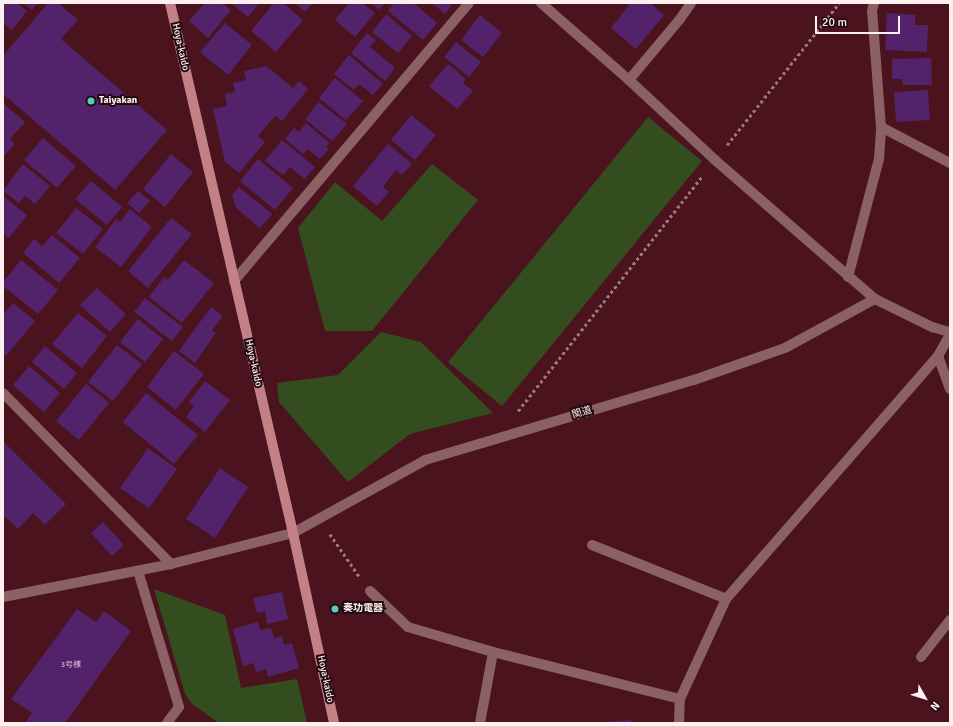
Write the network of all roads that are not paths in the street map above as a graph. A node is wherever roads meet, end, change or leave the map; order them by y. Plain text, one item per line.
1 (170, 3) edge
2 (469, 3) edge
3 (541, 3) edge
4 (691, 3) edge
5 (874, 3) edge
6 (629, 80) junction
7 (881, 127) junction
8 (950, 163) edge
9 (848, 277) junction
10 (234, 282) junction
11 (875, 299) junction
12 (950, 333) edge
13 (938, 356) junction
14 (950, 389) edge
15 (3, 393) edge
16 (293, 533) junction
17 (592, 546) dead end
18 (171, 564) junction
19 (138, 571) junction
20 (370, 591) road end
21 (3, 597) edge
22 (726, 599) junction
23 (950, 620) edge
24 (493, 652) junction
25 (921, 657) dead end
26 (680, 699) junction
27 (167, 723) edge
28 (334, 723) edge
29 (480, 723) edge
30 (679, 723) edge

1 - 10 main road, Hoya-kaido
2 - 10 street
3 - 6 street
4 - 6 street
5 - 7 street
6 - 9 street
7 - 8 street
7 - 9 street
9 - 11 street
10 - 16 main road, Hoya-kaido
11 - 12 street
11 - 16 street, 関道
12 - 13 street
13 - 14 street
13 - 22 street
15 - 18 street
16 - 18 street, 関道
16 - 28 main road, Hoya-kaido
17 - 22 street
18 - 19 street, 関道
19 - 21 street, 関道
19 - 27 street
20 - 24 street
22 - 26 street
23 - 25 street
24 - 26 street
24 - 29 street
26 - 30 street

